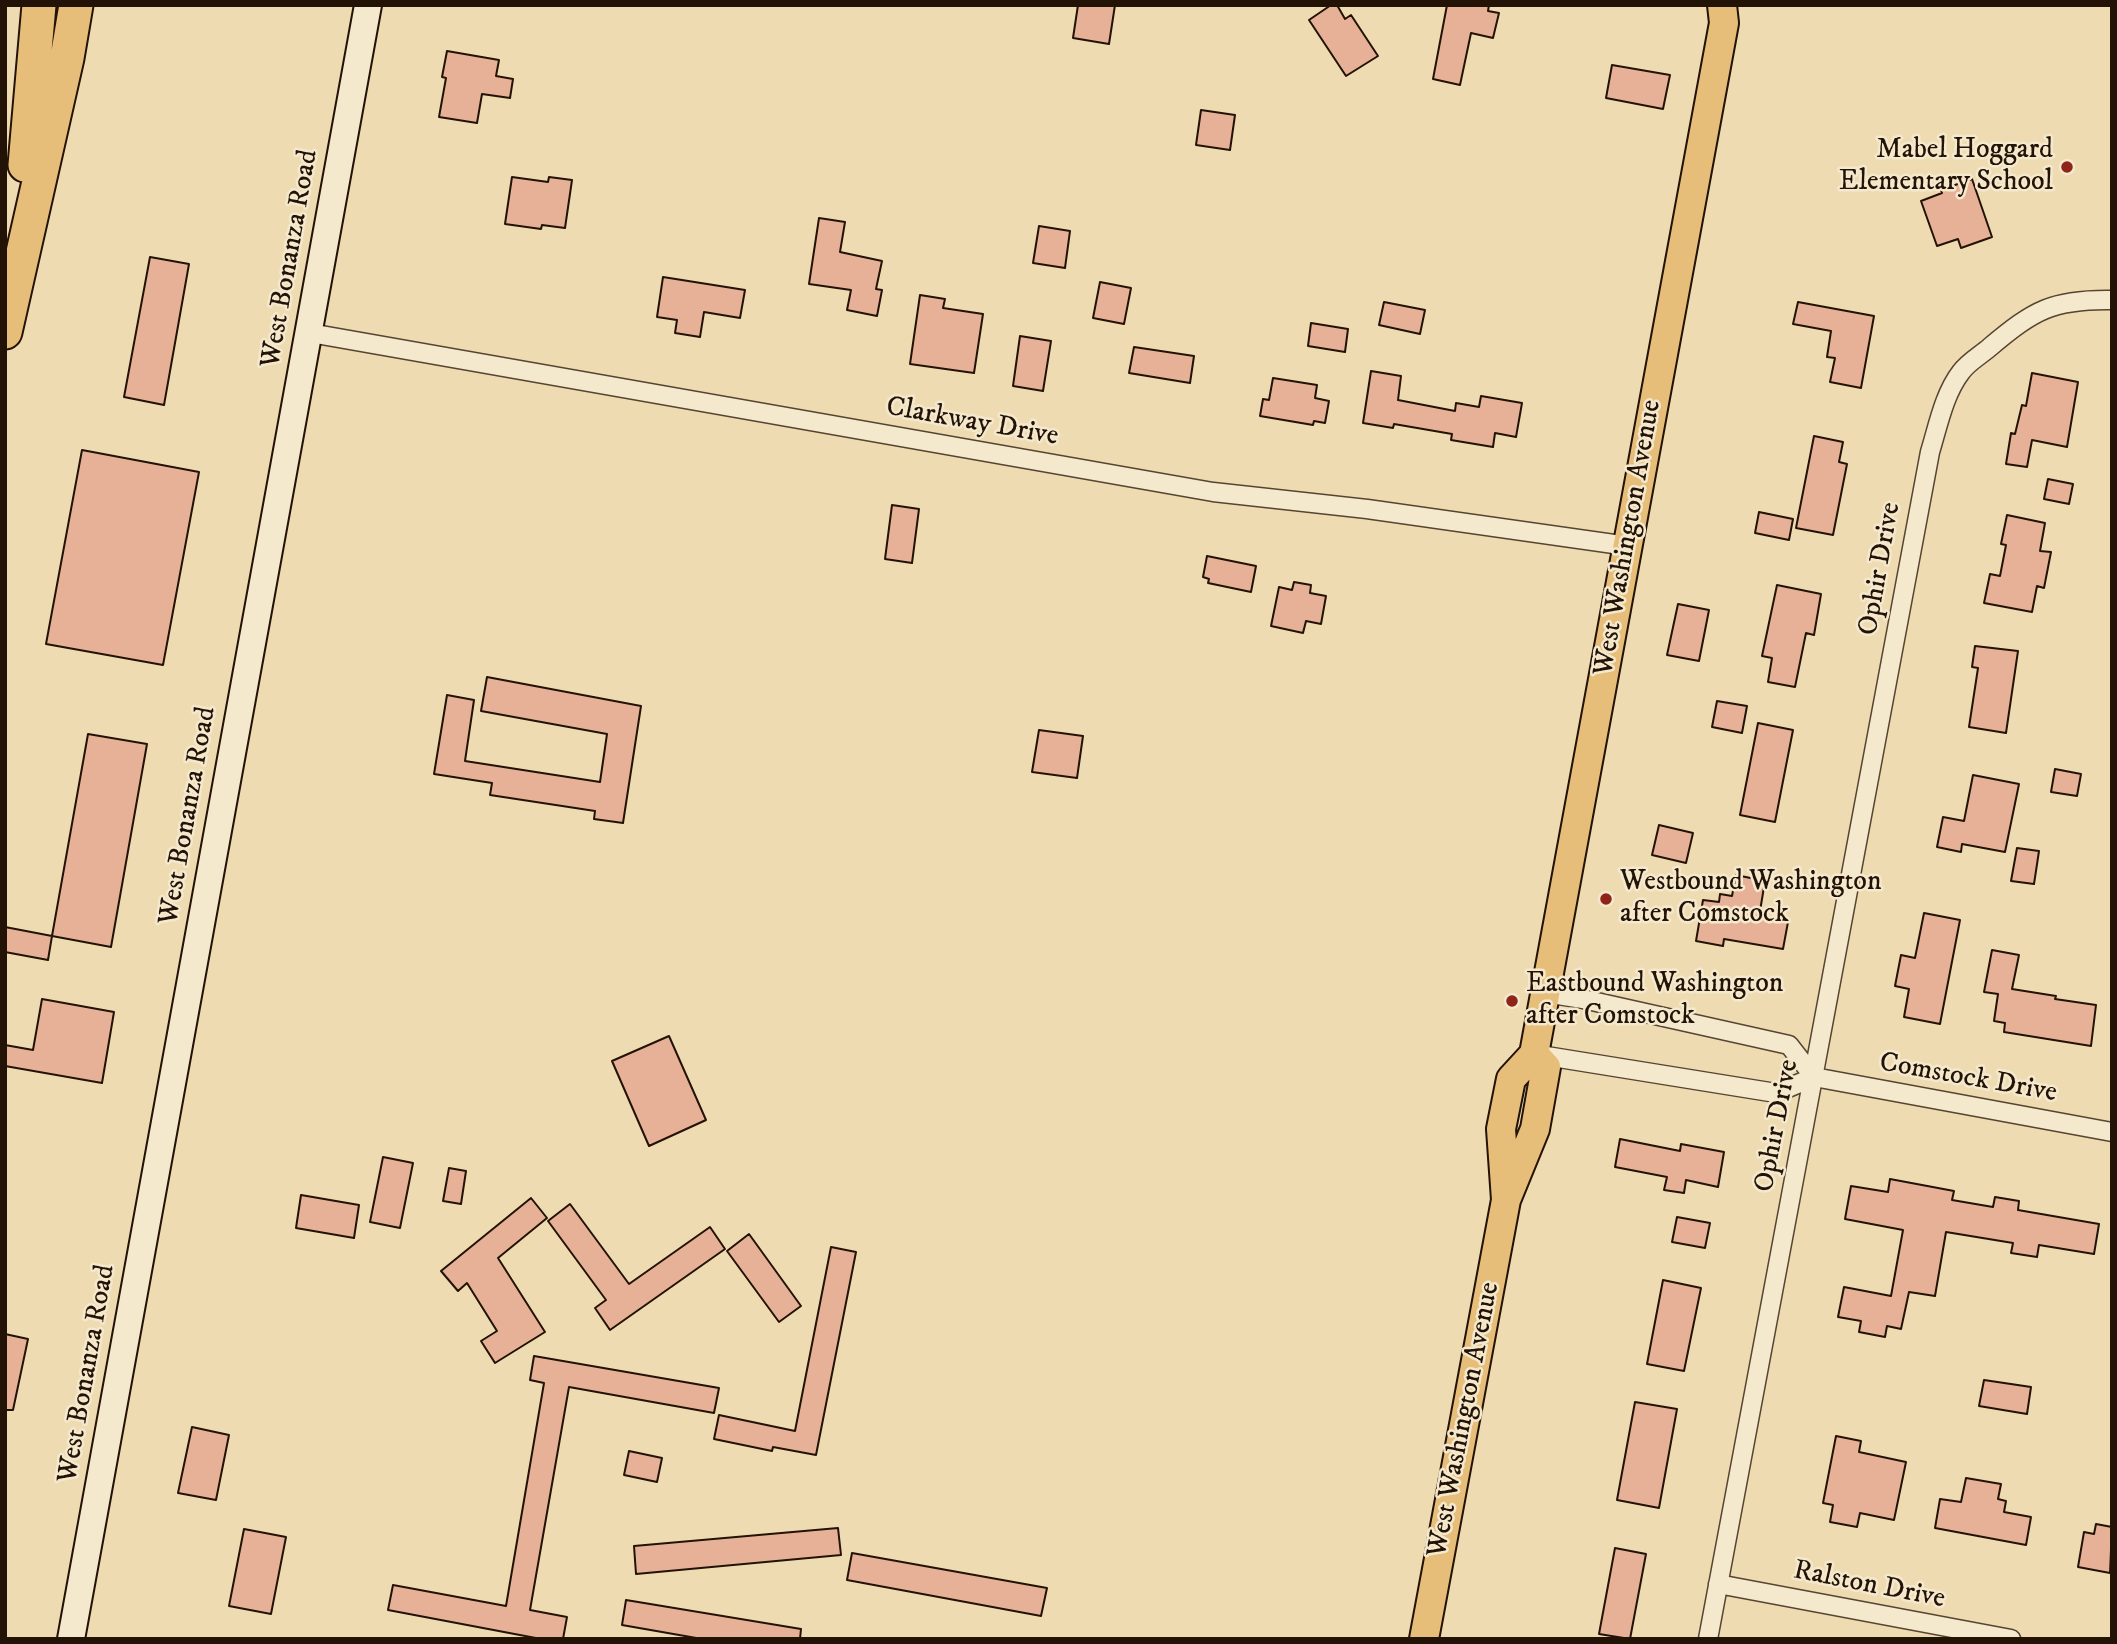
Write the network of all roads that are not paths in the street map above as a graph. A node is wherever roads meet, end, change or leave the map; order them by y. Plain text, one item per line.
1 (39, 5) edge
2 (76, 5) edge
3 (368, 5) edge
4 (1726, 11) edge
5 (13, 300) junction
6 (2112, 300) edge
7 (5, 332) edge
8 (310, 333) junction
9 (1628, 546) junction
10 (1545, 993) junction
11 (1534, 1054) junction
12 (1814, 1077) junction
13 (2112, 1132) edge
14 (1718, 1584) junction
15 (71, 1639) edge
16 (1424, 1639) edge
17 (1708, 1639) edge
18 (2011, 1639) edge

1 - 5 highway
2 - 5 highway
3 - 8 main road, West Bonanza Road
4 - 9 main road, West Washington Avenue
5 - 7 highway
6 - 12 street, Ophir Drive
8 - 9 street, Clarkway Drive
8 - 15 main road, West Bonanza Road
9 - 10 main road, West Washington Avenue
10 - 11 main road, West Washington Avenue
10 - 12 street
11 - 12 street
11 - 16 main road, West Washington Avenue
12 - 13 street, Comstock Drive
12 - 14 street, Ophir Drive
14 - 17 street, Ophir Drive
14 - 18 street, Ralston Drive

